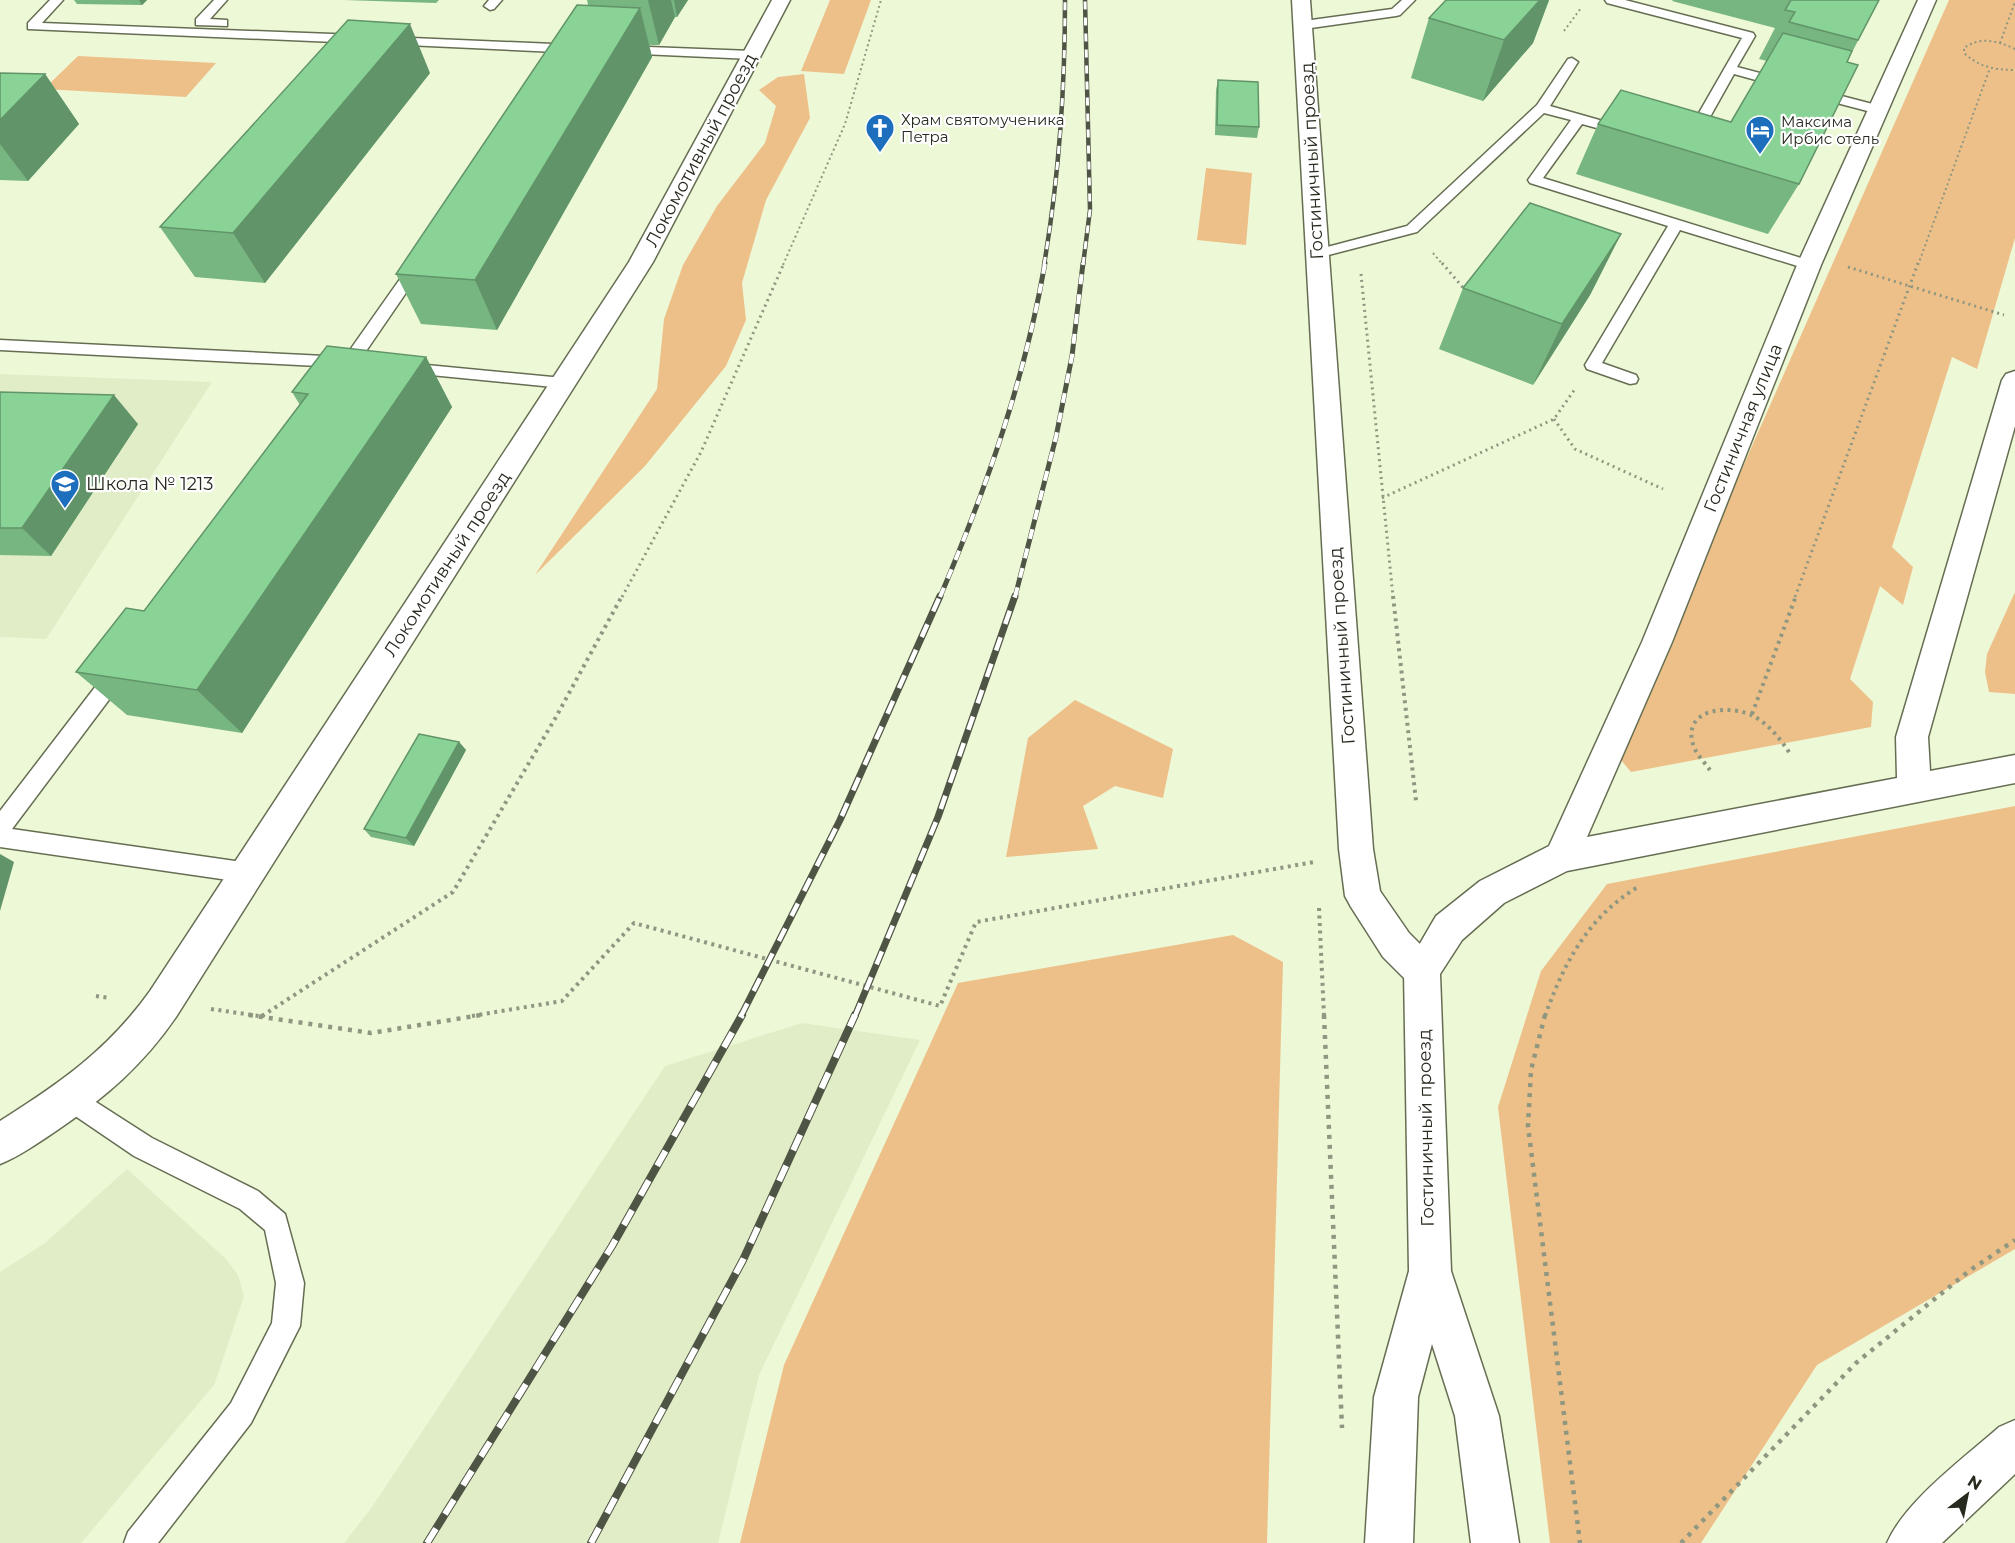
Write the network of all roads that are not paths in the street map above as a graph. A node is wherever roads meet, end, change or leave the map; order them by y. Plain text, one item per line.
1 (57, 0) edge
2 (221, 0) edge
3 (781, 0) edge
4 (1409, 0) edge
5 (1611, 0) edge
6 (1924, 1) edge
7 (1302, 13) edge
8 (363, 28) edge
9 (386, 29) edge
10 (580, 29) edge
11 (492, 45) junction
12 (567, 49) junction
13 (589, 49) edge
14 (611, 50) edge
15 (752, 55) junction
16 (1572, 62) dead end
17 (553, 68) edge
18 (1730, 69) junction
19 (1542, 108) junction
20 (1879, 110) junction
21 (1579, 118) junction
22 (1642, 137) edge
23 (1685, 149) edge
24 (1676, 224) junction
25 (1317, 254) junction
26 (424, 255) edge
27 (1809, 266) junction
28 (0, 345) edge
29 (350, 362) junction
30 (1630, 379) dead end
31 (2015, 380) edge
32 (336, 381) edge
33 (564, 383) junction
34 (129, 657) edge
35 (2015, 769) edge
36 (1914, 787) junction
37 (0, 828) edge
38 (0, 837) edge
39 (1561, 857) junction
40 (249, 873) junction
41 (1422, 971) junction
42 (71, 1098) junction
43 (0, 1122) edge
44 (0, 1144) edge
45 (1430, 1271) junction
46 (2015, 1443) edge
47 (139, 1543) edge
48 (1389, 1543) edge
49 (1496, 1543) edge
50 (1911, 1543) edge

1 - 11 lane
2 - 8 lane
3 - 15 street, Локомотивный проезд
4 - 7 lane
5 - 18 lane
6 - 20 street, Гостиничная улица
7 - 25 street, Гостиничный проезд
9 - 11 lane
10 - 12 lane
11 - 12 lane
12 - 13 lane
12 - 17 lane
14 - 15 lane
15 - 33 street, Локомотивный проезд
16 - 19 lane
18 - 20 lane
18 - 23 lane
19 - 21 lane
19 - 25 lane
20 - 27 street, Гостиничная улица
21 - 22 lane
21 - 24 lane
24 - 27 lane
24 - 30 lane
25 - 41 street, Гостиничный проезд
26 - 29 lane
27 - 39 street, Гостиничная улица
28 - 29 lane
29 - 32 lane
29 - 33 lane
31 - 36 street
33 - 40 street, Локомотивный проезд
34 - 37 lane
35 - 36 street
36 - 39 street
38 - 40 lane
39 - 41 street
40 - 42 street, Локомотивный проезд
41 - 45 street, Гостиничный проезд
42 - 43 street, Локомотивный проезд
42 - 44 street, Локомотивный проезд
42 - 47 lane
45 - 48 street, Гостиничный проезд
45 - 49 street, Гостиничный проезд
46 - 50 street

